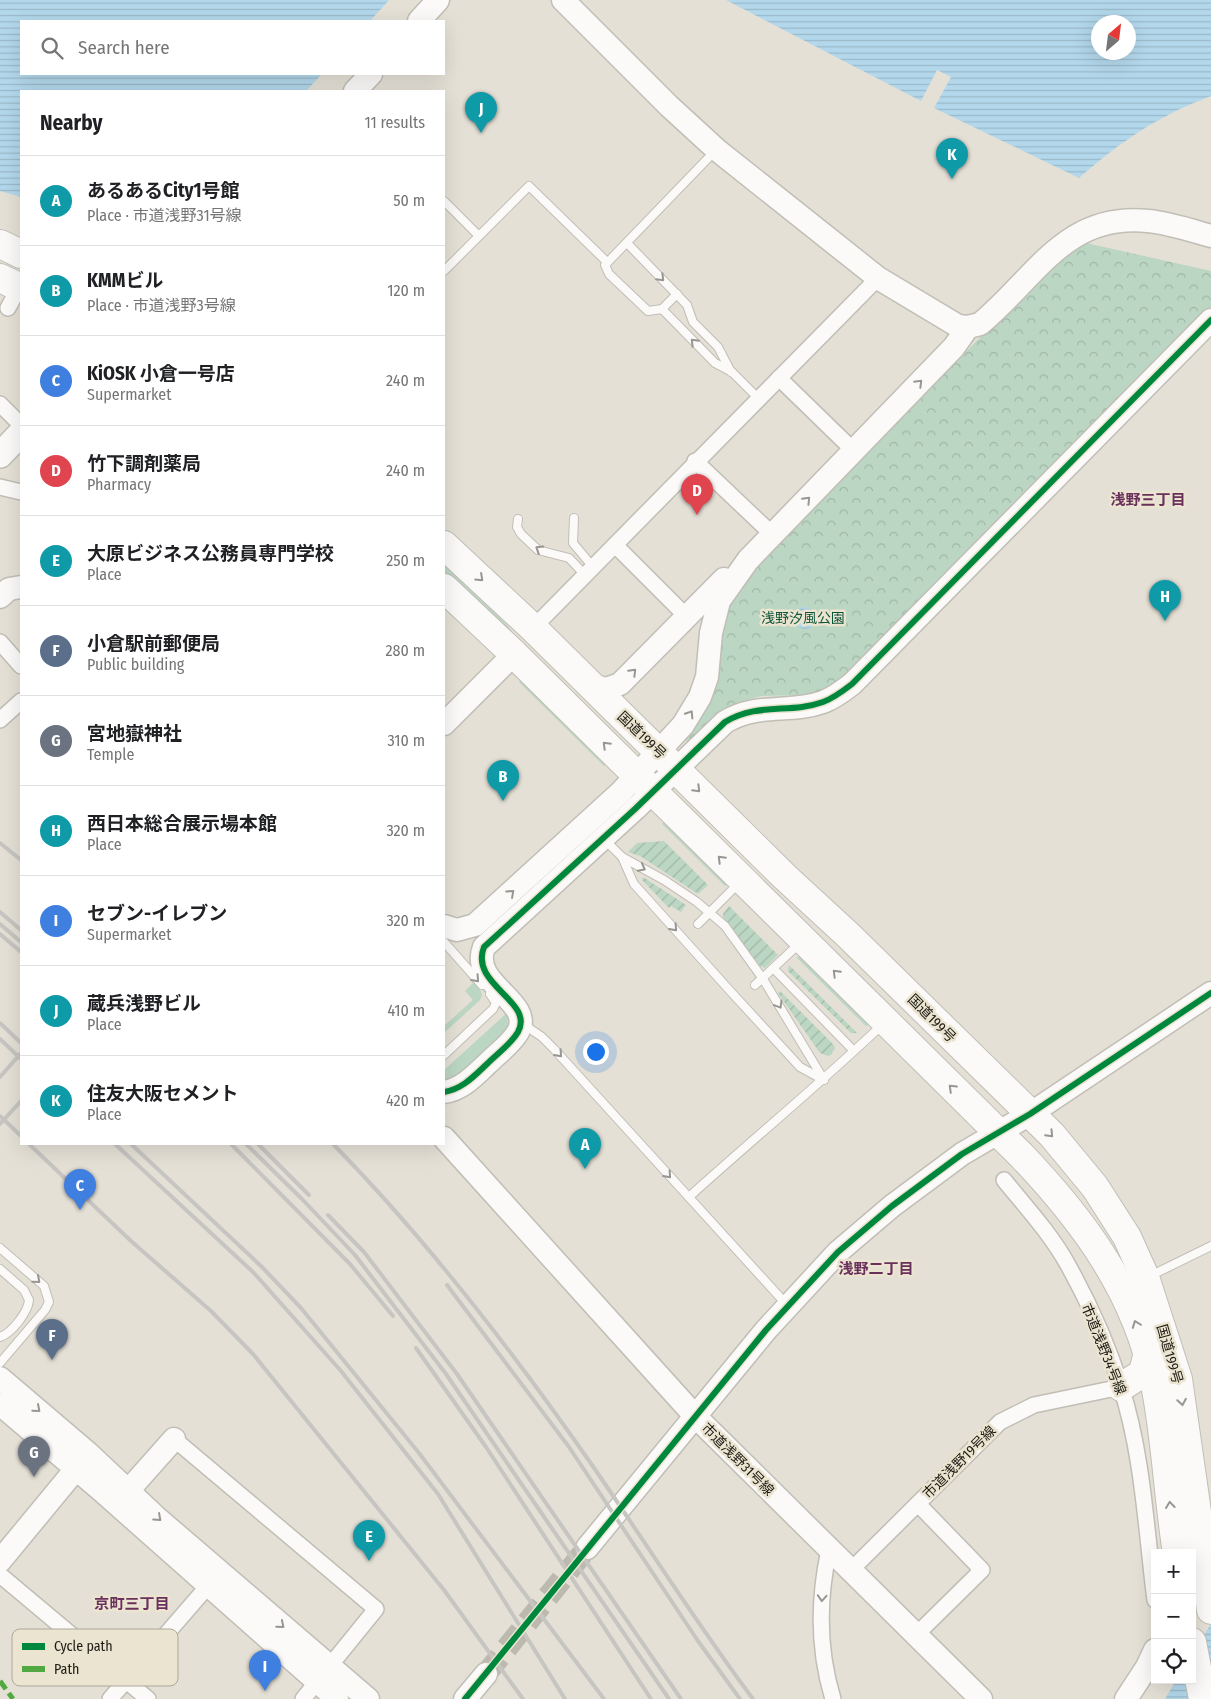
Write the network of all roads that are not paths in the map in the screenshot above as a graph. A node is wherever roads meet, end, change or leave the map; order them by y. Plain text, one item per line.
1 (438, 0) edge
2 (563, 0) edge
3 (420, 20) edge
4 (370, 75) edge
5 (356, 90) edge
6 (717, 150) junction
7 (445, 202) edge
8 (479, 236) junction
9 (1211, 236) edge
10 (627, 243) junction
11 (0, 244) edge
12 (20, 254) edge
13 (607, 262) junction
14 (445, 270) edge
15 (878, 278) junction
16 (677, 294) junction
17 (662, 309) junction
18 (1211, 320) edge
19 (968, 327) junction
20 (732, 372) junction
21 (779, 378) junction
22 (758, 398) junction
23 (0, 404) edge
24 (20, 424) edge
25 (20, 435) edge
26 (854, 451) junction
27 (0, 455) edge
28 (696, 461) junction
29 (0, 487) edge
30 (20, 492) edge
31 (574, 518) dead end
32 (518, 519) dead end
33 (773, 535) junction
34 (614, 545) junction
35 (445, 546) edge
36 (589, 571) junction
37 (738, 573) junction
38 (20, 587) edge
39 (445, 589) edge
40 (0, 597) edge
41 (687, 617) junction
42 (533, 628) junction
43 (0, 642) edge
44 (514, 654) junction
45 (20, 665) edge
46 (591, 685) junction
47 (20, 702) edge
48 (0, 720) edge
49 (445, 723) edge
50 (668, 760) junction
51 (645, 784) junction
52 (604, 838) junction
53 (622, 857) junction
54 (785, 877) junction
55 (743, 880) junction
56 (710, 912) junction
57 (698, 924) dead end
58 (445, 926) edge
59 (803, 940) junction
60 (445, 943) edge
61 (774, 968) junction
62 (763, 979) junction
63 (755, 985) dead end
64 (1211, 993) edge
65 (1211, 1007) edge
66 (885, 1022) junction
67 (522, 1023) junction
68 (854, 1051) junction
69 (445, 1054) edge
70 (824, 1080) junction
71 (449, 1090) edge
72 (1056, 1097) junction
73 (445, 1105) edge
74 (971, 1106) junction
75 (1030, 1114) junction
76 (997, 1132) junction
77 (445, 1138) edge
78 (1004, 1180) dead end
79 (689, 1197) junction
80 (1211, 1246) edge
81 (0, 1248) edge
82 (0, 1269) edge
83 (1146, 1278) junction
84 (810, 1281) junction
85 (788, 1305) junction
86 (3, 1336) edge
87 (0, 1342) edge
88 (1147, 1356) junction
89 (1, 1374) edge
90 (1121, 1387) junction
91 (0, 1404) edge
92 (695, 1416) junction
93 (174, 1439) joint
94 (82, 1461) junction
95 (123, 1497) junction
96 (918, 1504) junction
97 (587, 1548) tunnel mouth
98 (1177, 1549) edge
99 (829, 1550) junction
100 (0, 1561) edge
101 (850, 1571) junction
102 (0, 1575) edge
103 (208, 1586) junction
104 (1154, 1594) edge
105 (1211, 1610) edge
106 (65, 1629) edge
107 (171, 1629) edge
108 (916, 1635) junction
109 (1151, 1658) edge
110 (1196, 1663) edge
111 (323, 1673) junction
112 (486, 1674) tunnel mouth
113 (122, 1686) edge
114 (134, 1686) edge
115 (110, 1699) edge
116 (148, 1699) edge
117 (303, 1699) edge
118 (337, 1699) edge
119 (368, 1699) edge
120 (465, 1699) edge
121 (833, 1699) edge
122 (981, 1699) edge
123 (1126, 1699) edge
124 (1203, 1699) edge

1 - 3 street
2 - 6 street
4 - 5 street
6 - 10 lane
6 - 15 street
7 - 8 lane
8 - 13 lane
8 - 14 lane
9 - 19 street
10 - 13 lane
10 -> 16 lane
11 - 12 highway
13 - 17 lane
15 - 19 street
15 - 21 street
16 - 17 lane
16 - 20 lane
20 -> 17 lane
18 - 50 street
26 -> 19 street
20 - 22 lane
21 - 22 street
21 - 26 street
22 - 28 street
23 - 24 street
25 - 27 main road
33 -> 26 street
28 - 33 street
28 - 34 street
29 - 30 street
31 - 36 lane
36 -> 32 lane
33 - 37 street
34 - 36 street
34 - 41 street
35 -> 42 highway, 国道199号
36 - 42 street
37 - 41 street
50 -> 37 street
38 - 40 street
39 - 44 highway, 国道199号
46 -> 41 street
42 - 46 highway, 国道199号
43 - 45 street
44 - 49 street
51 -> 44 highway, 国道199号
46 - 50 highway, 国道199号
47 - 48 street
50 - 51 street
50 -> 54 highway, 国道199号
51 - 52 street
55 -> 51 highway, 国道199号
58 -> 51 street
52 - 53 lane
52 - 67 street
53 -> 56 lane
53 -> 70 lane
54 - 75 highway, 国道199号
54 - 76 highway
55 - 56 lane
55 - 59 highway, 国道199号
56 - 57 lane
56 - 62 lane
59 - 61 lane
66 -> 59 highway, 国道199号
60 -> 69 lane
61 - 62 lane
61 - 68 lane
62 - 63 lane
62 -> 70 lane
64 - 72 street
65 - 72 street
66 - 68 lane
74 -> 66 highway, 国道199号
67 - 71 street
67 -> 79 lane
68 - 70 lane
70 - 79 lane
71 - 73 street
72 - 75 street
74 - 76 highway, 国道199号
74 - 84 street
75 - 76 street
75 -> 83 highway, 国道199号
76 - 84 street
88 -> 76 highway, 国道199号
77 - 92 street, 市道浅野31号線
78 - 90 street, 市道浅野34号線
79 - 85 lane
80 - 83 lane
81 -> 89 lane
82 - 86 lane
83 -> 105 highway, 国道199号
84 - 85 street
85 - 92 street
86 - 87 lane
88 - 90 highway
98 -> 88 highway, 国道199号
89 -> 94 street
90 - 96 street, 市道浅野19号線
90 - 104 street, 市道浅野34号線
91 - 94 street
92 - 97 street
92 - 99 street, 市道浅野31号線
93 - 95 street
93 - 111 street
94 - 95 street
94 - 100 street
95 - 103 street
95 -> 111 street
96 - 101 street, 市道浅野19号線
96 - 108 street
99 - 101 street, 市道浅野31号線
99 -> 121 street
101 - 108 street, 市道浅野31号線
102 - 106 street
103 - 107 street
103 - 111 street
108 - 122 street, 市道浅野31号線
109 - 123 street
110 - 124 highway
111 - 117 street
111 - 118 street
111 - 119 street
112 - 120 street
113 - 115 street
114 - 116 street

